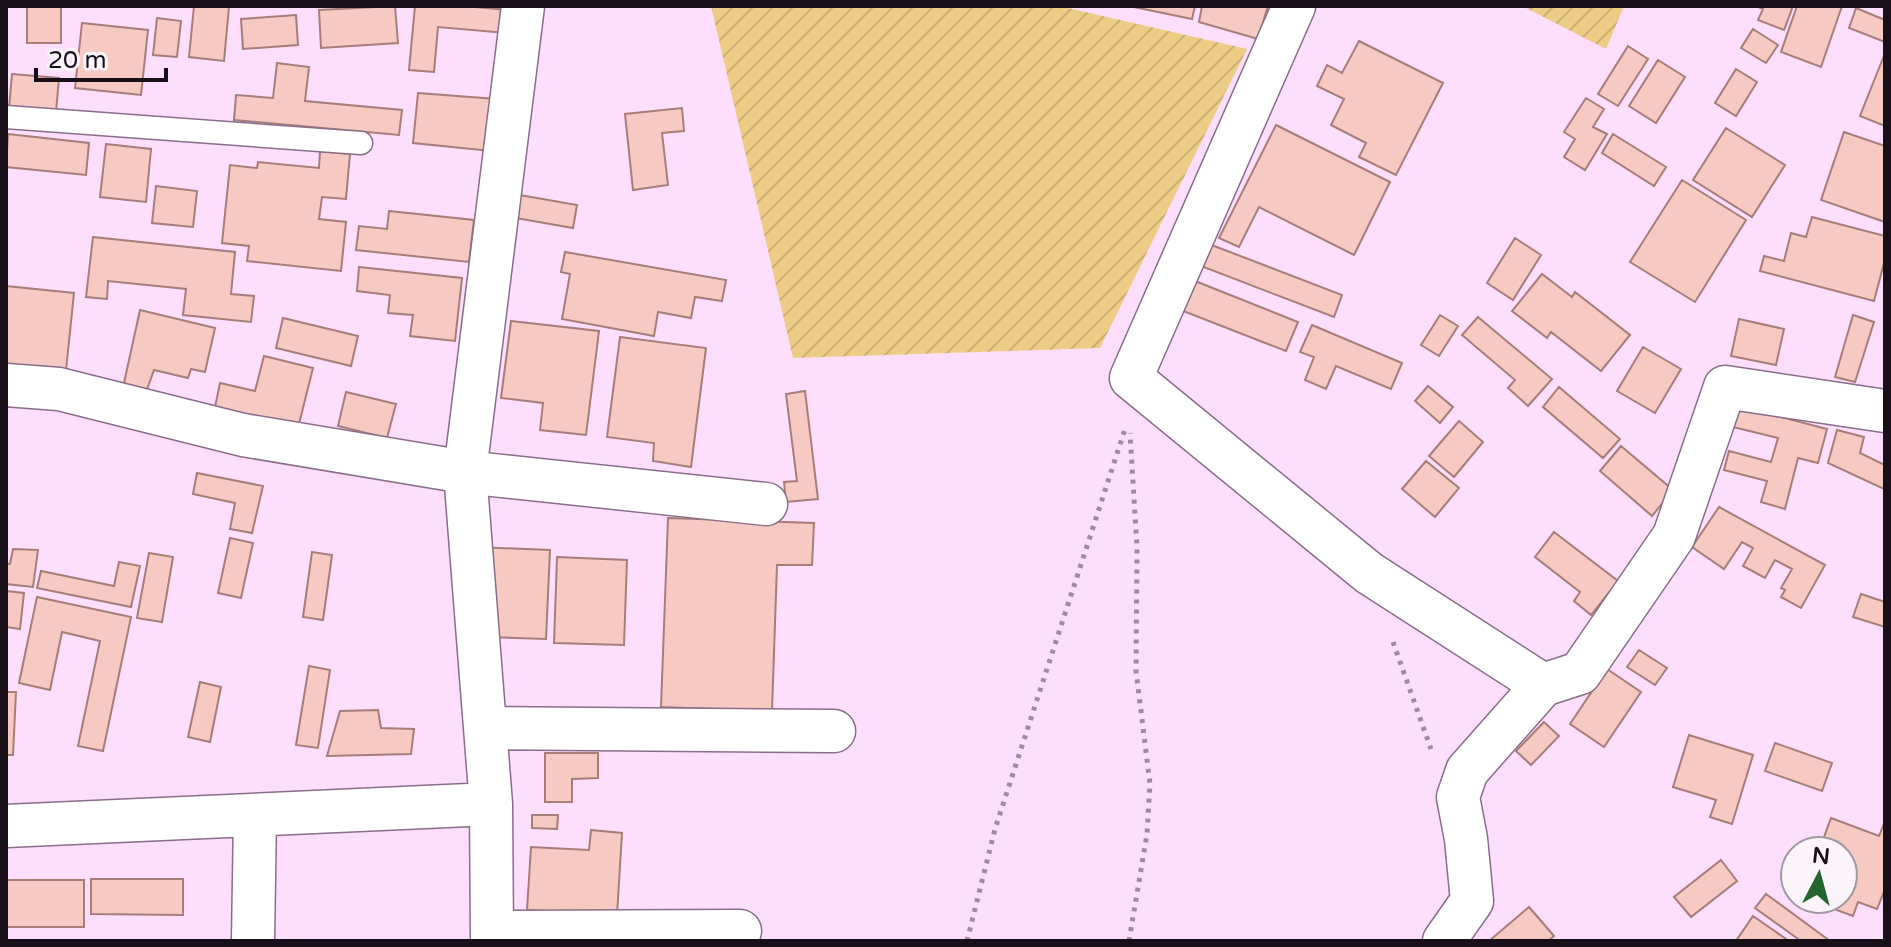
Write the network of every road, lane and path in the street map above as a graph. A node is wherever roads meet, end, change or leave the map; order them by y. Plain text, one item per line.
1 (523, 6) edge
2 (1294, 6) edge
3 (6, 117) edge
4 (361, 143) dead end
5 (6, 385) edge
6 (1885, 411) edge
7 (465, 472) junction
8 (766, 504) dead end
9 (1369, 573) junction
10 (1543, 685) junction
11 (486, 728) junction
12 (834, 731) dead end
13 (1467, 771) junction
14 (491, 804) junction
15 (255, 815) junction
16 (6, 826) edge
17 (740, 931) dead end
18 (493, 937) edge
19 (253, 941) edge
20 (967, 941) edge
21 (1129, 941) edge
22 (1444, 941) edge

1 - 7 street
2 - 9 street
3 - 4 lane
5 - 7 street
6 - 10 street
7 - 8 street
7 - 11 street
9 - 10 street
9 - 13 path
10 - 13 street
11 - 12 street
11 - 14 street
13 - 22 street
14 - 15 street
14 - 18 street
15 - 16 street
15 - 19 street
17 - 18 street
20 - 21 path

